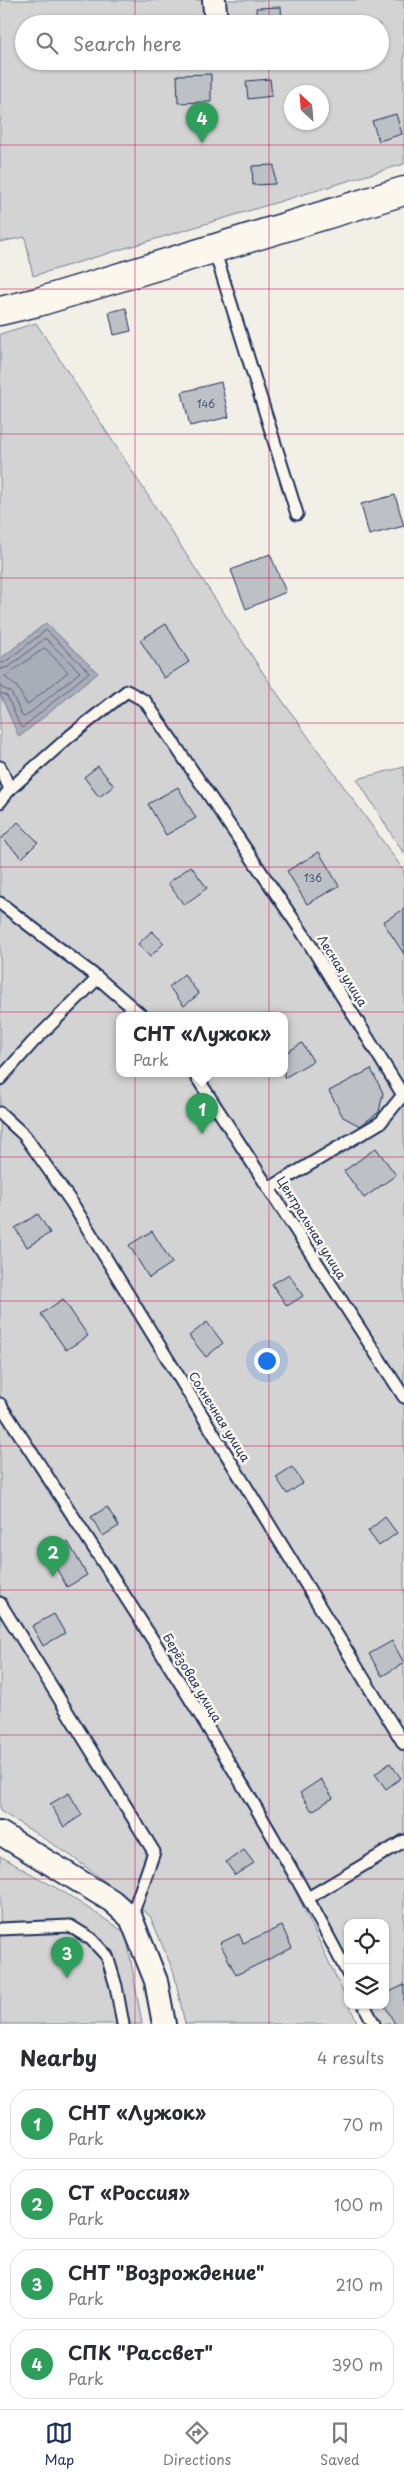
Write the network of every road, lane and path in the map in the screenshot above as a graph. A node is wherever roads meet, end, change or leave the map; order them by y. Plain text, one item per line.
1 (214, 0) edge
2 (215, 15) edge
3 (404, 191) edge
4 (214, 249) junction
5 (0, 311) edge
6 (297, 514) dead end
7 (0, 767) edge
8 (10, 790) junction
9 (0, 802) edge
10 (0, 903) edge
11 (98, 978) junction
12 (138, 1012) edge
13 (197, 1077) edge
14 (0, 1079) edge
15 (0, 1113) edge
16 (270, 1188) junction
17 (404, 1397) edge
18 (0, 1404) edge
19 (0, 1603) edge
20 (404, 1744) edge
21 (0, 1833) edge
22 (404, 1841) edge
23 (308, 1898) junction
24 (131, 1918) junction
25 (0, 1929) edge
26 (344, 1966) edge
27 (366, 2009) edge
28 (123, 2024) edge
29 (164, 2024) edge
30 (374, 2024) edge

1 - 2 street
3 - 4 street
4 - 5 street
4 - 6 lane
7 - 8 lane
8 - 9 lane
8 - 16 lane, Лесная улица
10 - 11 lane
11 - 12 lane
11 - 14 lane
13 - 16 lane, Центральная улица
15 - 20 lane, Солнечная улица
16 - 17 lane, Центральная улица
18 - 23 lane, Берёзовая улица
19 - 24 lane
21 - 24 street
22 - 23 lane
23 - 26 lane, Берёзовая улица
24 - 29 street
25 - 28 lane
27 - 30 lane

